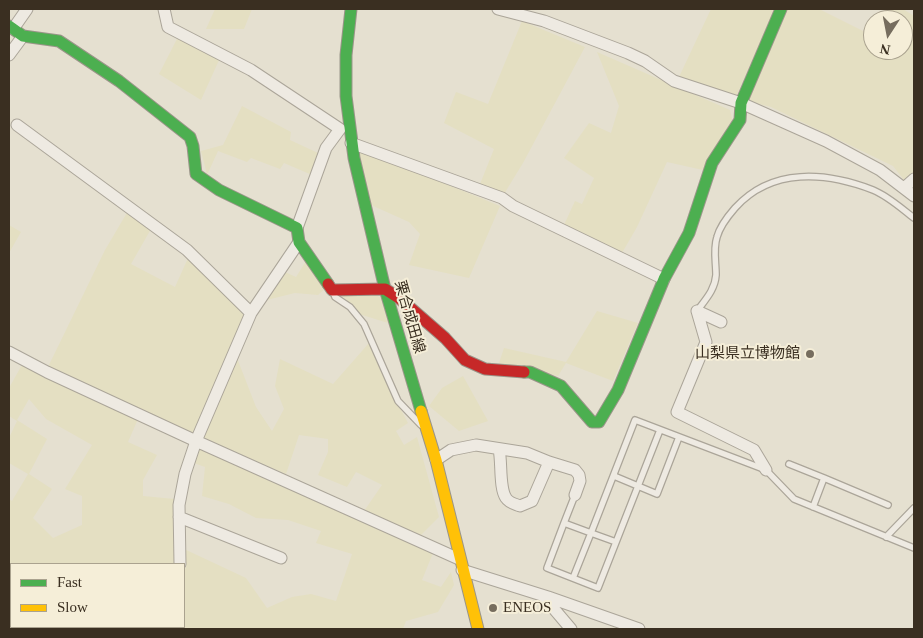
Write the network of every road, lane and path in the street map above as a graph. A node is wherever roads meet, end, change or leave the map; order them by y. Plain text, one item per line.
1 (27, 9) edge
2 (164, 9) edge
3 (351, 9) edge
4 (498, 9) edge
5 (781, 9) edge
6 (15, 30) edge
7 (9, 55) edge
8 (741, 103) junction
9 (17, 124) dead end
10 (347, 135) junction
11 (914, 179) edge
12 (904, 188) junction
13 (914, 196) edge
14 (914, 218) edge
15 (296, 228) junction
16 (299, 242) junction
17 (664, 279) junction
18 (385, 289) junction
19 (332, 290) junction
20 (697, 312) junction
21 (251, 314) junction
22 (721, 322) dead end
23 (9, 352) edge
24 (426, 430) junction
25 (660, 430) junction
26 (679, 437) junction
27 (196, 441) junction
28 (499, 449) junction
29 (436, 460) junction
30 (549, 462) junction
31 (789, 464) dead end
32 (766, 470) junction
33 (614, 476) junction
34 (824, 478) junction
35 (638, 486) junction
36 (575, 495) joint
37 (888, 505) dead end
38 (813, 507) junction
39 (914, 508) edge
40 (179, 517) junction
41 (564, 523) junction
42 (591, 533) junction
43 (886, 537) junction
44 (616, 542) junction
45 (914, 548) edge
46 (281, 558) dead end
47 (459, 558) junction
48 (180, 563) edge
49 (462, 570) junction
50 (573, 578) junction
51 (542, 595) junction
52 (478, 629) edge
53 (571, 629) edge
54 (639, 629) edge

1 - 6 street
2 - 10 street
3 - 10 street, 栗合成田線
4 - 8 street
5 - 8 street
6 - 7 street
6 - 15 street
8 - 12 street
8 - 17 street
9 - 21 street
10 - 15 street
10 - 17 street
10 - 18 street, 栗合成田線
11 - 12 street
12 - 13 street
14 - 20 lane
15 - 16 street
16 - 19 street
16 - 21 street
17 - 18 street
18 - 19 street
18 - 24 street, 栗合成田線
19 - 24 lane
20 - 22 street
20 - 32 street
21 - 27 street
23 - 27 street
24 - 29 street, 栗合成田線
25 - 26 lane
25 - 33 lane
25 - 35 lane
26 - 32 lane
26 - 35 lane
27 - 40 street
27 - 47 street
28 - 29 street
28 - 30 street
28 - 30 street
29 - 47 street, 栗合成田線
30 - 36 street
31 - 34 lane
32 - 38 lane
33 - 35 lane
33 - 42 lane
34 - 37 lane
34 - 38 lane
35 - 44 lane
36 - 41 lane
38 - 43 lane
39 - 43 lane
40 - 46 street
40 - 48 street
41 - 42 lane
41 - 50 lane
42 - 44 lane
42 - 50 lane
43 - 45 lane
44 - 50 lane
47 - 49 street, 栗合成田線
49 - 51 street
49 - 52 street, 栗合成田線
51 - 53 street
51 - 54 street

